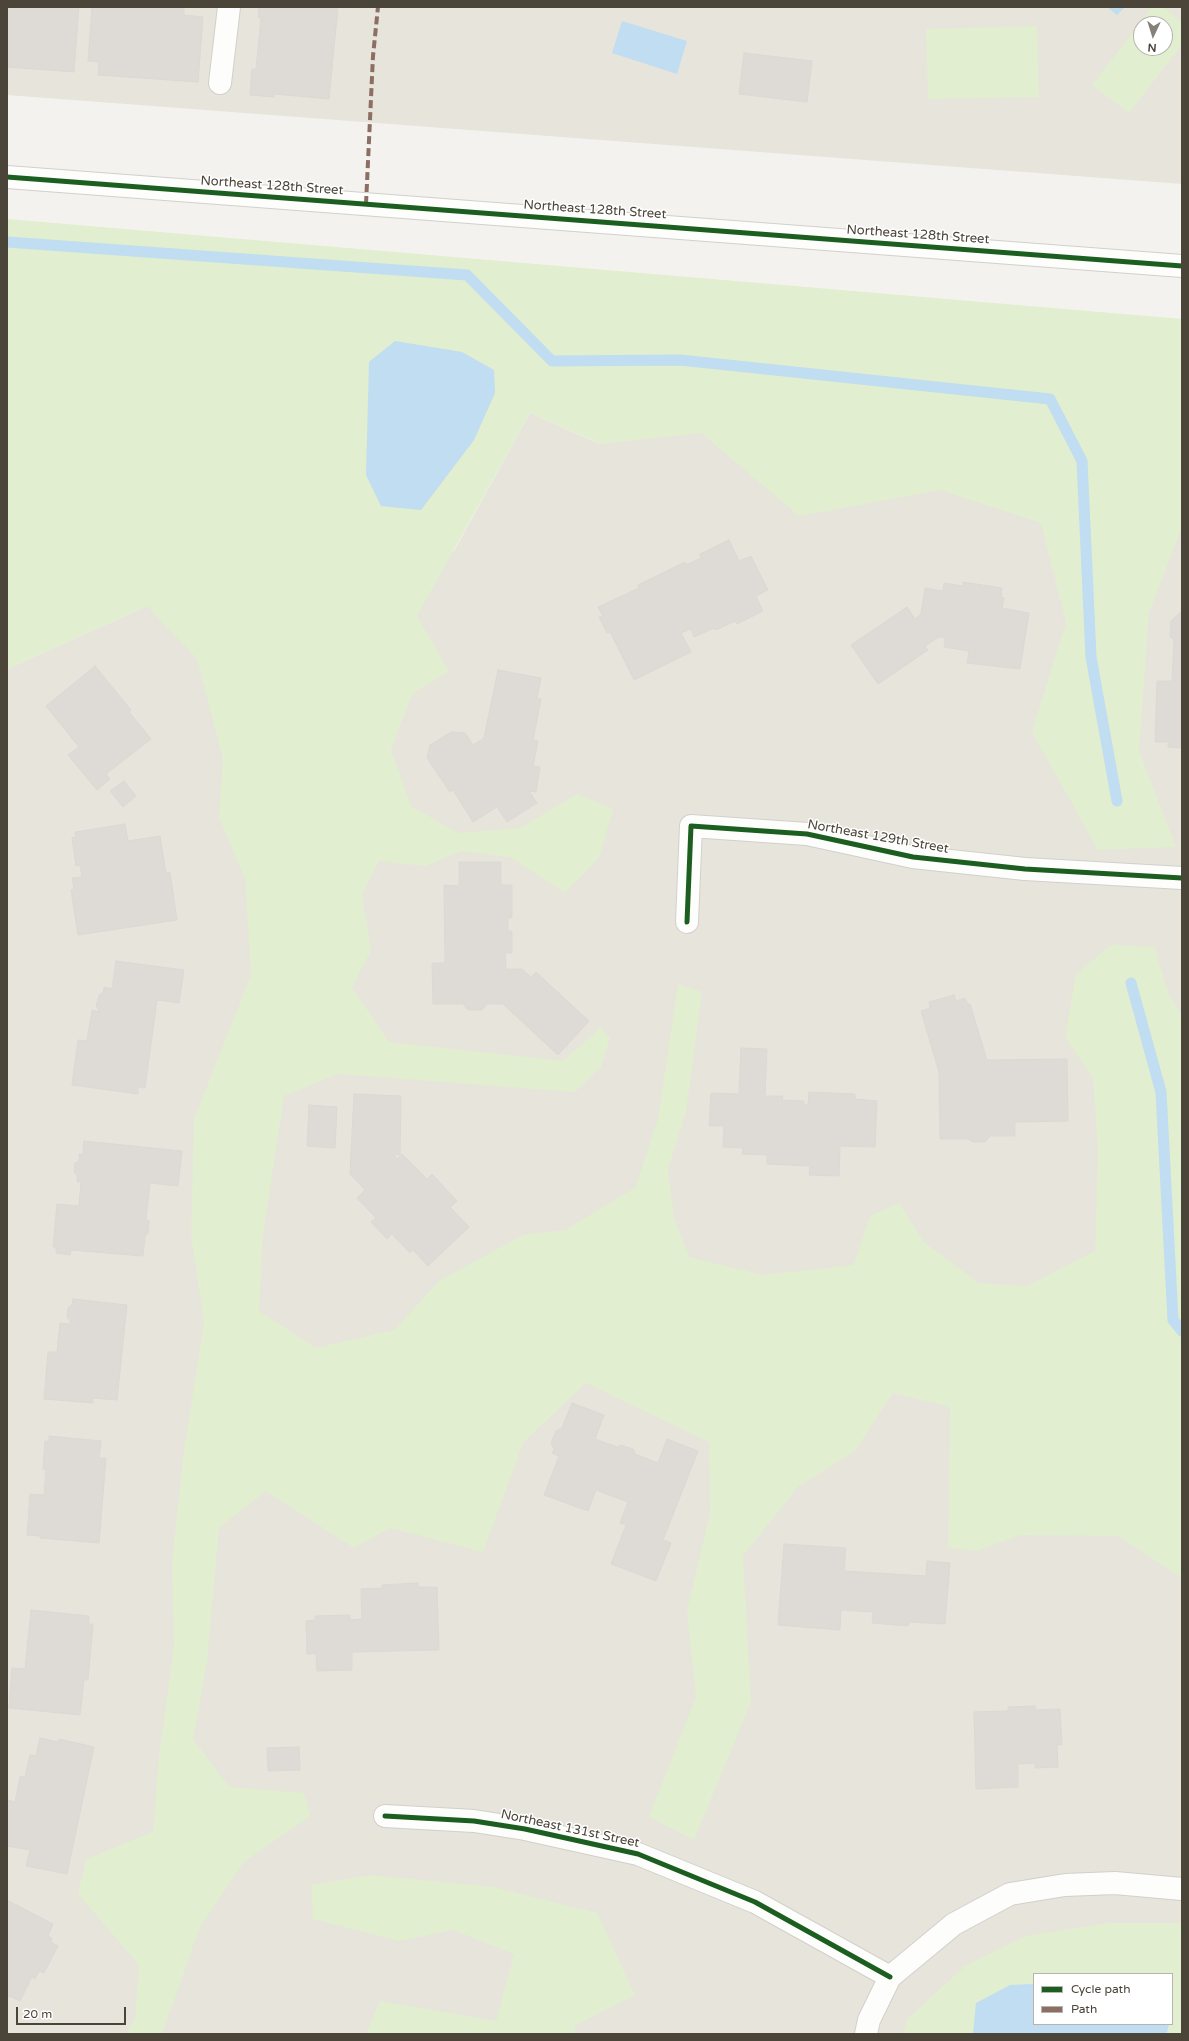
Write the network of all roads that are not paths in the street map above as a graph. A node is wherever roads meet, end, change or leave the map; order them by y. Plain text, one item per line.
1 (229, 7) edge
2 (220, 82) dead end
3 (7, 177) edge
4 (1182, 266) edge
5 (1182, 878) edge
6 (686, 922) dead end
7 (385, 1816) dead end
8 (1182, 1889) edge
9 (890, 1977) junction
10 (866, 2034) edge

1 - 2 street
3 - 4 street, Northeast 128th Street
5 - 6 street, Northeast 129th Street
7 - 9 street, Northeast 131st Street
8 - 9 street
9 - 10 street

